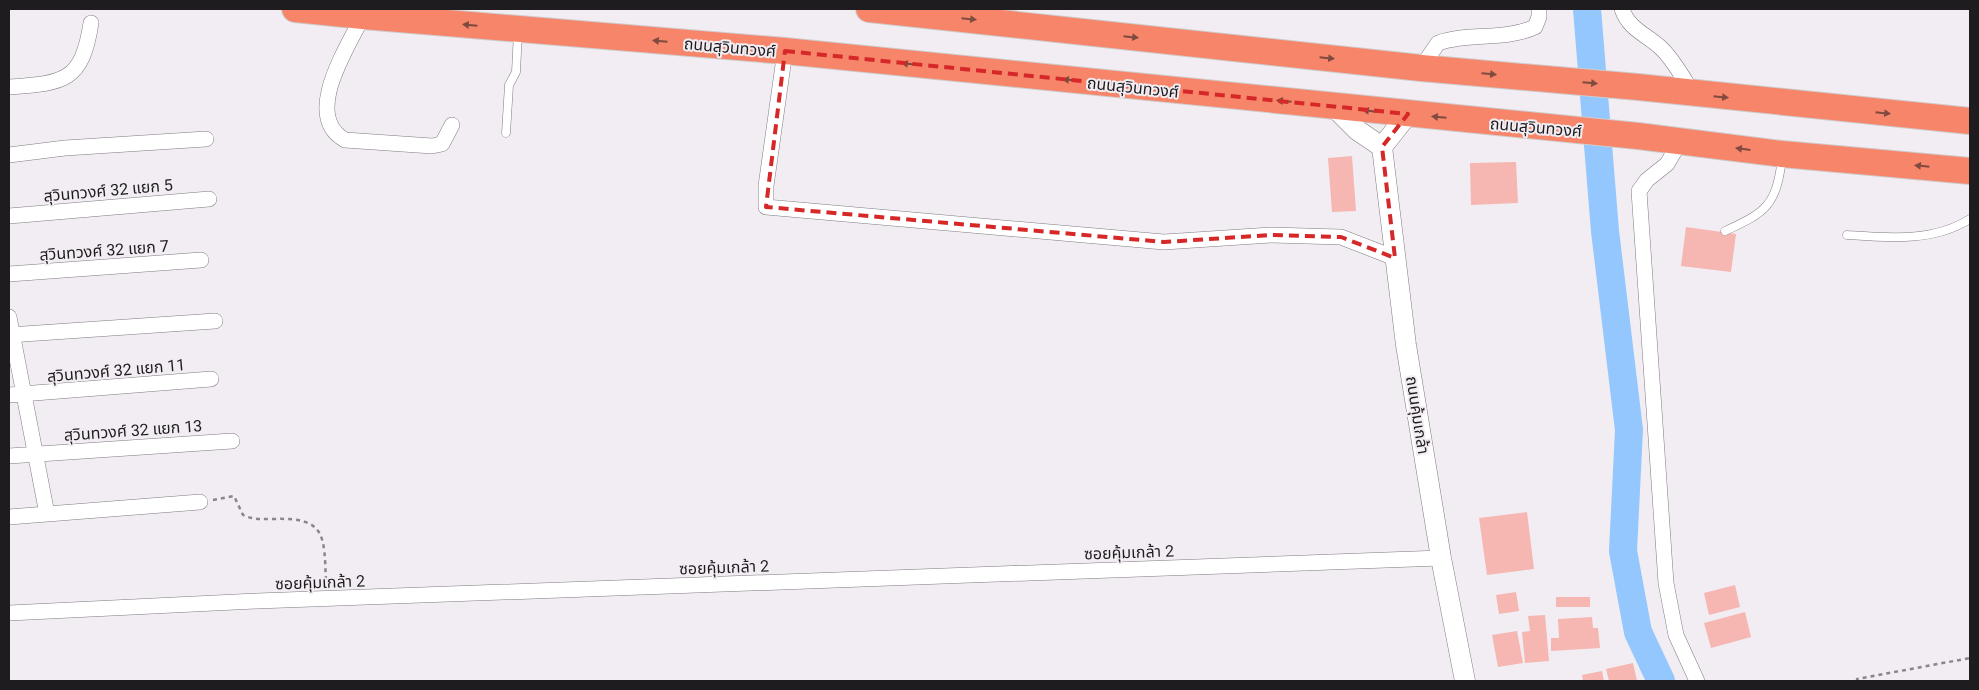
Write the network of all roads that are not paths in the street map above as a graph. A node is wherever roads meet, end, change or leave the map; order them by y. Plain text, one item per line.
1 (295, 9) edge
2 (869, 9) edge
3 (1539, 9) edge
4 (1622, 9) edge
5 (927, 12) edge
6 (363, 16) junction
7 (519, 19) edge
8 (91, 23) dead end
9 (785, 51) junction
10 (1421, 68) junction
11 (9, 87) edge
12 (1694, 94) junction
13 (1333, 106) junction
14 (1408, 114) junction
15 (1970, 122) edge
16 (452, 125) dead end
17 (506, 133) dead end
18 (206, 139) dead end
19 (1680, 142) junction
20 (1382, 147) junction
21 (1782, 154) junction
22 (9, 155) edge
23 (1970, 171) edge
24 (209, 199) dead end
25 (9, 216) edge
26 (1970, 219) edge
27 (1725, 232) dead end
28 (1848, 235) dead end
29 (1395, 258) junction
30 (201, 260) dead end
31 (9, 274) edge
32 (9, 317) edge
33 (215, 321) dead end
34 (11, 335) edge
35 (210, 380) dead end
36 (16, 395) edge
37 (232, 441) dead end
38 (37, 454) junction
39 (9, 456) edge
40 (200, 502) road end
41 (47, 514) junction
42 (9, 517) edge
43 (1441, 558) junction
44 (9, 613) edge
45 (1465, 681) edge
46 (1697, 681) edge

1 - 6 highway, ถนนสุวินทวงศ์
2 - 5 highway
3 - 10 street
4 - 12 street
5 -> 10 highway
7 -> 6 highway, ถนนสุวินทวงศ์
6 - 16 street
9 -> 7 highway, ถนนสุวินทวงศ์
7 - 17 lane
8 - 11 street
13 -> 9 highway, ถนนสุวินทวงศ์
9 - 29 street
10 -> 12 highway
12 -> 15 highway
14 -> 13 highway, ถนนสุวินทวงศ์
13 - 20 main road
19 -> 14 highway, ถนนสุวินทวงศ์
14 - 20 main road
18 - 22 street
21 -> 19 highway, ถนนสุวินทวงศ์
19 - 46 street
20 - 29 main road, ถนนคุ้มเกล้า
23 -> 21 highway, ถนนสุวินทวงศ์
21 - 27 lane
24 - 25 street, สุวินทวงศ์ 32 แยก 5
26 - 28 lane
29 - 43 main road, ถนนคุ้มเกล้า
30 - 31 street, สุวินทวงศ์ 32 แยก 7
32 - 34 street
33 - 34 street
34 - 36 street
35 - 36 street, สุวินทวงศ์ 32 แยก 11
36 - 38 street
37 - 38 street, สุวินทวงศ์ 32 แยก 13
38 - 39 street, สุวินทวงศ์ 32 แยก 13
38 - 41 street
40 - 41 street
41 - 42 street
43 - 44 street, ซอยคุ้มเกล้า 2
43 - 45 main road, ถนนคุ้มเกล้า

